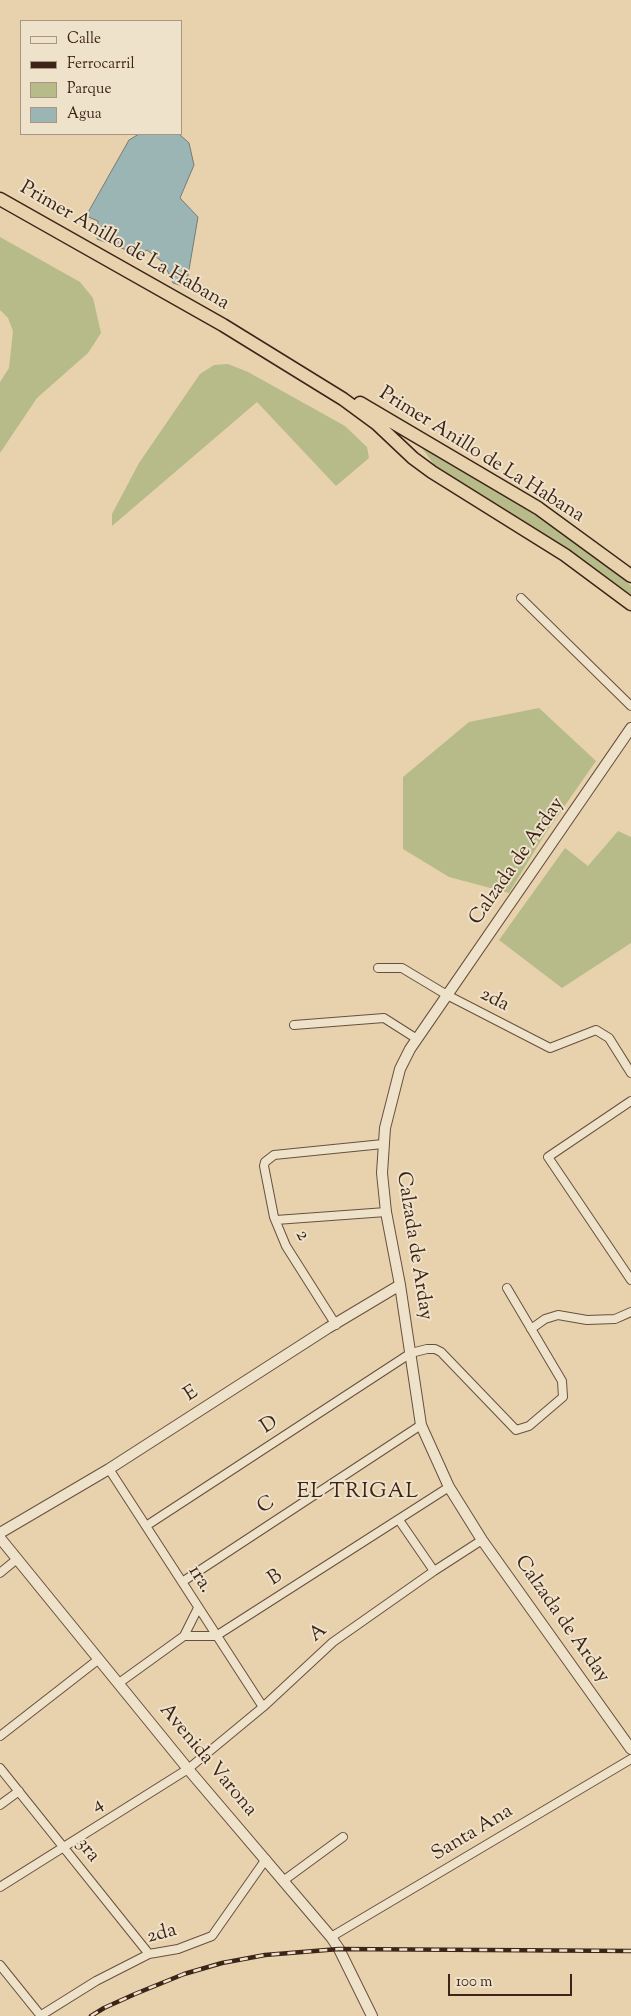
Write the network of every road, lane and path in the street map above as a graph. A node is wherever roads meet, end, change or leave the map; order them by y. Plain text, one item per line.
1 (0, 198) edge
2 (306, 375) junction
3 (413, 433) junction
4 (397, 443) junction
5 (630, 575) edge
6 (521, 598) dead end
7 (631, 604) edge
8 (631, 706) edge
9 (631, 728) edge
10 (378, 968) dead end
11 (447, 995) junction
12 (294, 1025) dead end
13 (417, 1039) junction
14 (631, 1073) edge
15 (631, 1101) edge
16 (384, 1144) junction
17 (386, 1212) junction
18 (276, 1220) junction
19 (631, 1280) edge
20 (400, 1284) junction
21 (507, 1288) dead end
22 (631, 1312) edge
23 (336, 1325) junction
24 (531, 1329) junction
25 (412, 1353) junction
26 (421, 1425) junction
27 (109, 1469) junction
28 (449, 1488) junction
29 (399, 1520) junction
30 (146, 1526) junction
31 (0, 1533) edge
32 (0, 1538) edge
33 (482, 1540) junction
34 (17, 1559) junction
35 (434, 1571) junction
36 (0, 1573) edge
37 (182, 1582) junction
38 (198, 1608) junction
39 (184, 1636) junction
40 (216, 1636) junction
41 (99, 1659) junction
42 (119, 1683) junction
43 (263, 1708) junction
44 (0, 1736) edge
45 (631, 1749) edge
46 (631, 1759) edge
47 (0, 1768) edge
48 (188, 1768) junction
49 (19, 1791) junction
50 (0, 1805) edge
51 (343, 1837) dead end
52 (63, 1848) junction
53 (266, 1859) junction
54 (283, 1881) junction
55 (0, 1887) edge
56 (331, 1938) junction
57 (149, 1954) junction
58 (0, 1965) edge
59 (41, 2016) edge
60 (372, 2016) edge

1 - 2 highway, Primer Anillo de La Habana
2 - 3 highway, Primer Anillo de La Habana
2 - 4 highway, Primer Anillo de La Habana
3 - 4 highway
3 - 5 highway, Primer Anillo de La Habana
4 - 7 highway, Primer Anillo de La Habana
6 - 8 street
9 - 11 street, Calzada de Arday
10 - 11 street, 2da
11 - 13 street, Calzada de Arday
11 - 14 street, 2da
12 - 13 street
13 - 16 street, Calzada de Arday
15 - 19 street
16 - 17 street, Calzada de Arday
16 - 18 street, 2
17 - 18 street
17 - 20 street, Calzada de Arday
18 - 23 street, 2
20 - 23 street, E
20 - 25 street, Calzada de Arday
21 - 24 street
22 - 24 street
23 - 27 street, E
24 - 25 street
25 - 26 street, Calzada de Arday
25 - 30 street, D
26 - 28 street, Calzada de Arday
26 - 37 street, C
27 - 30 street, 1ra.
27 - 31 street, E
28 - 29 street, B
28 - 33 street, Calzada de Arday
29 - 35 street
29 - 40 street, B
30 - 37 street, 1ra.
32 - 34 street, Avenida Varona
33 - 35 street, A
33 - 45 street, Calzada de Arday
34 - 36 street
34 - 41 street, Avenida Varona
35 - 43 street, A
37 - 38 street, 1ra.
38 - 39 street
38 - 40 street, 1ra.
39 - 40 street
39 - 42 street
40 - 43 street, 1ra.
41 - 42 street, Avenida Varona
41 - 44 street
42 - 48 street, Avenida Varona
43 - 48 street, A
46 - 56 street, Santa Ana
47 - 49 street, 3ra
48 - 52 street, 4
48 - 53 street, Avenida Varona
49 - 50 street
49 - 52 street, 3ra
51 - 54 street
52 - 55 street, 4
52 - 57 street, 3ra
53 - 54 street, Avenida Varona
53 - 57 street, 2da
54 - 56 street, Avenida Varona
56 - 60 street, Avenida Varona
57 - 59 street, 2da
58 - 59 street

